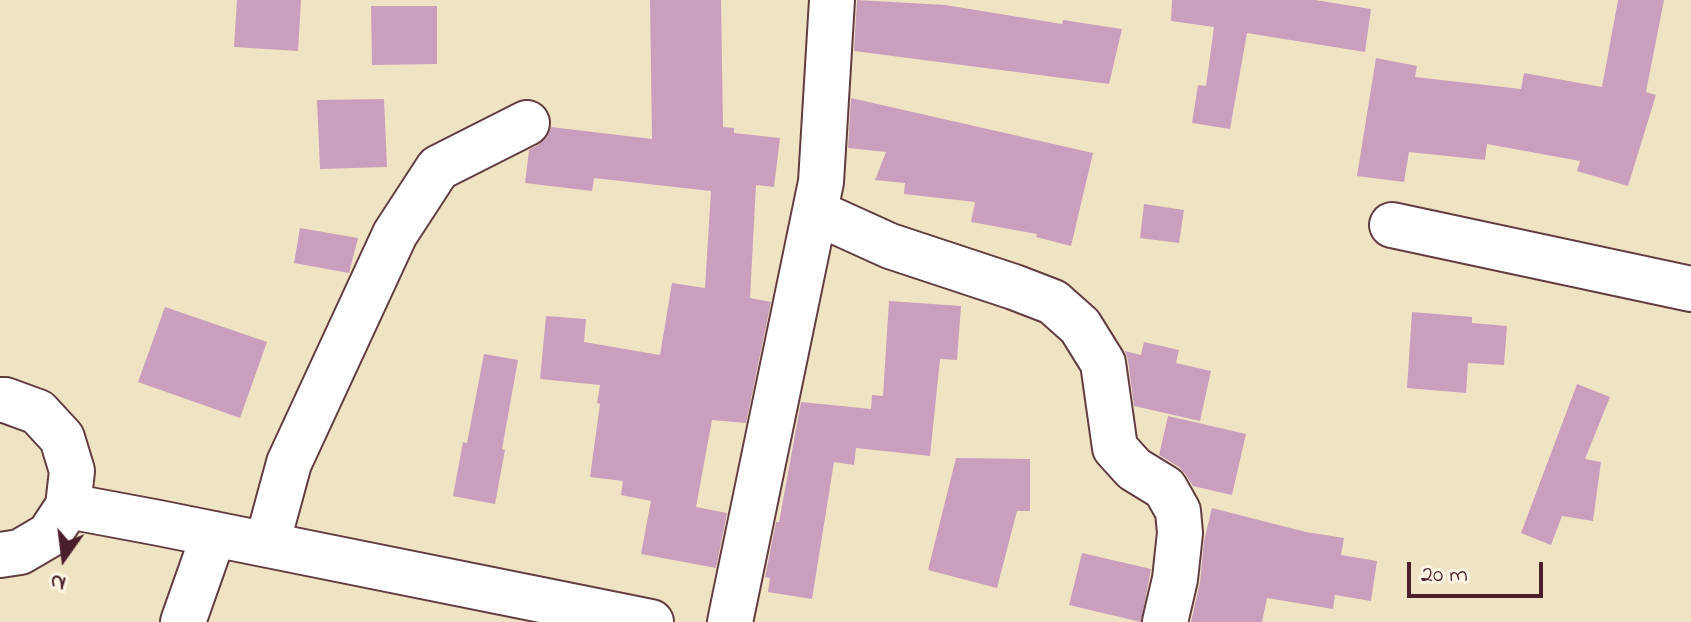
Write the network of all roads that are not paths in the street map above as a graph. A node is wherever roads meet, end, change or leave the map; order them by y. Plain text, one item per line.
1 (832, 0) edge
2 (527, 123) dead end
3 (815, 212) junction
4 (1392, 225) dead end
5 (1691, 289) edge
6 (0, 400) edge
7 (68, 506) junction
8 (214, 534) junction
9 (267, 544) junction
10 (0, 555) edge
11 (183, 622) edge
12 (651, 622) edge
13 (730, 622) edge
14 (1165, 622) edge

1 - 3 street
2 - 9 street
3 - 13 street
3 - 14 street
4 - 5 street
6 - 7 street
7 - 8 street
7 - 10 street
8 - 9 street
8 - 11 street
9 - 12 street

